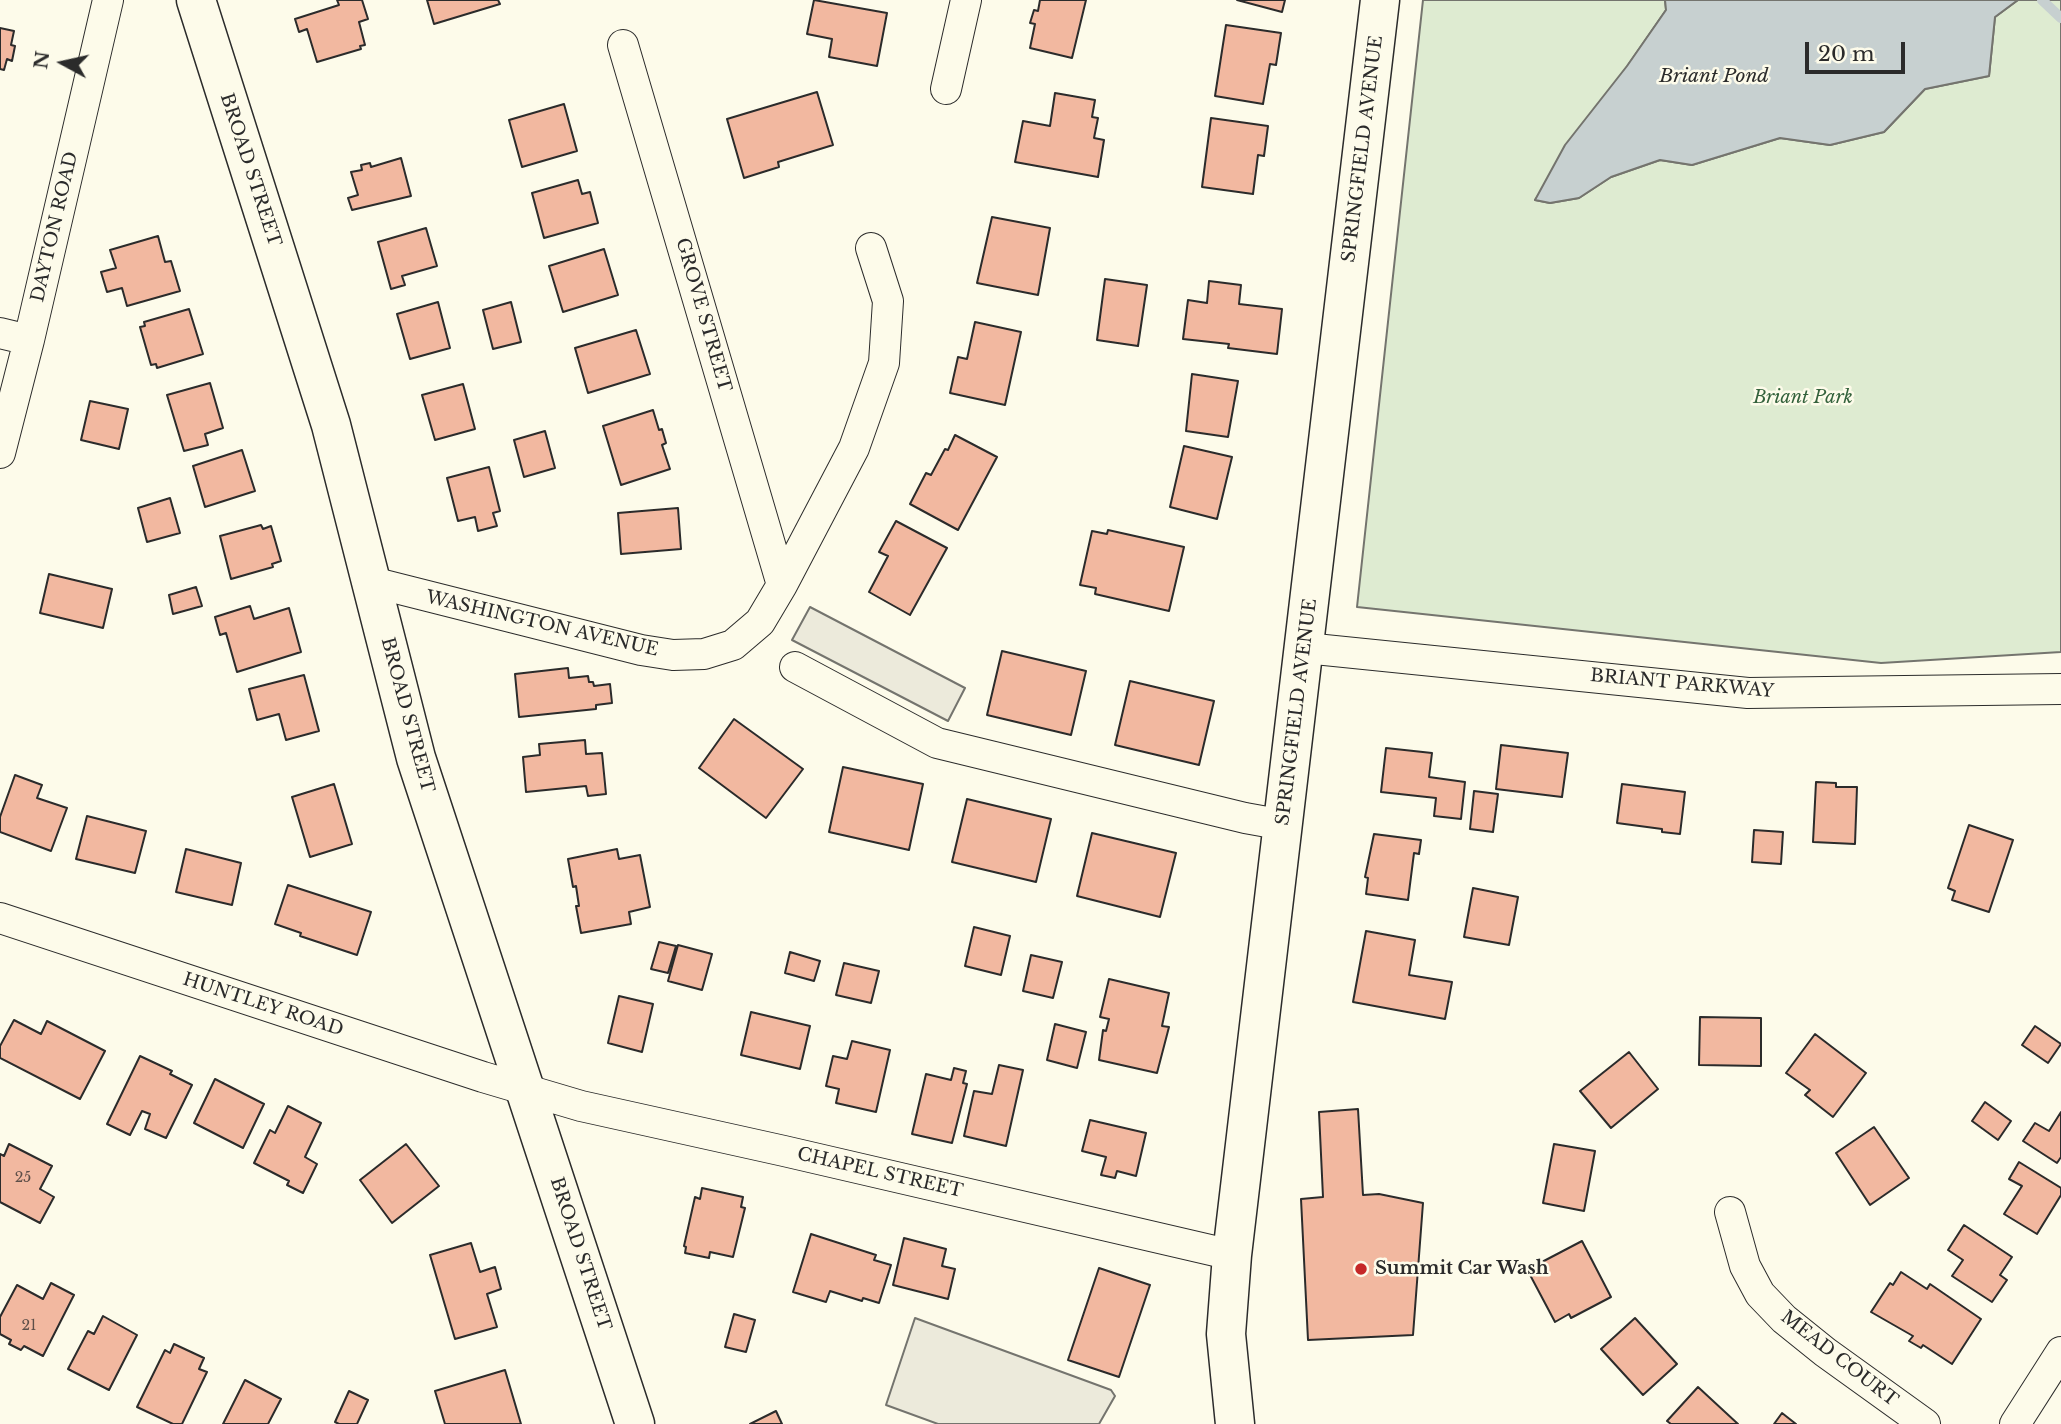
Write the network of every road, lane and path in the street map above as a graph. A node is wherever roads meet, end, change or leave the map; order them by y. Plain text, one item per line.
1 (108, 0) edge
2 (196, 0) edge
3 (966, 0) edge
4 (1380, 0) edge
5 (623, 45) dead end
6 (946, 89) dead end
7 (871, 248) dead end
8 (0, 333) edge
9 (29, 340) junction
10 (0, 453) edge
11 (372, 582) junction
12 (782, 585) junction
13 (1305, 648) junction
14 (795, 667) dead end
15 (2061, 689) edge
16 (1284, 825) junction
17 (0, 918) edge
18 (527, 1091) junction
19 (1730, 1212) dead end
20 (1232, 1255) junction
21 (2061, 1352) edge
22 (635, 1424) edge
23 (1235, 1424) edge
24 (1924, 1424) edge
25 (2015, 1424) edge

1 - 9 street, DAYTON ROAD
2 - 11 main road, BROAD STREET
3 - 6 street
4 - 13 main road, SPRINGFIELD AVENUE
5 - 12 street, GROVE STREET
7 - 12 street, WASHINGTON AVENUE
8 - 9 street
9 - 10 street, DAYTON ROAD
11 - 12 street, WASHINGTON AVENUE
11 - 18 main road, BROAD STREET
13 - 15 street, BRIANT PARKWAY
13 - 16 main road, SPRINGFIELD AVENUE
14 - 16 street
16 - 20 main road, SPRINGFIELD AVENUE
17 - 18 street, HUNTLEY ROAD
18 - 20 street, CHAPEL STREET
18 - 22 main road, BROAD STREET
19 - 24 street, MEAD COURT
20 - 23 main road, SPRINGFIELD AVENUE
21 - 25 street

